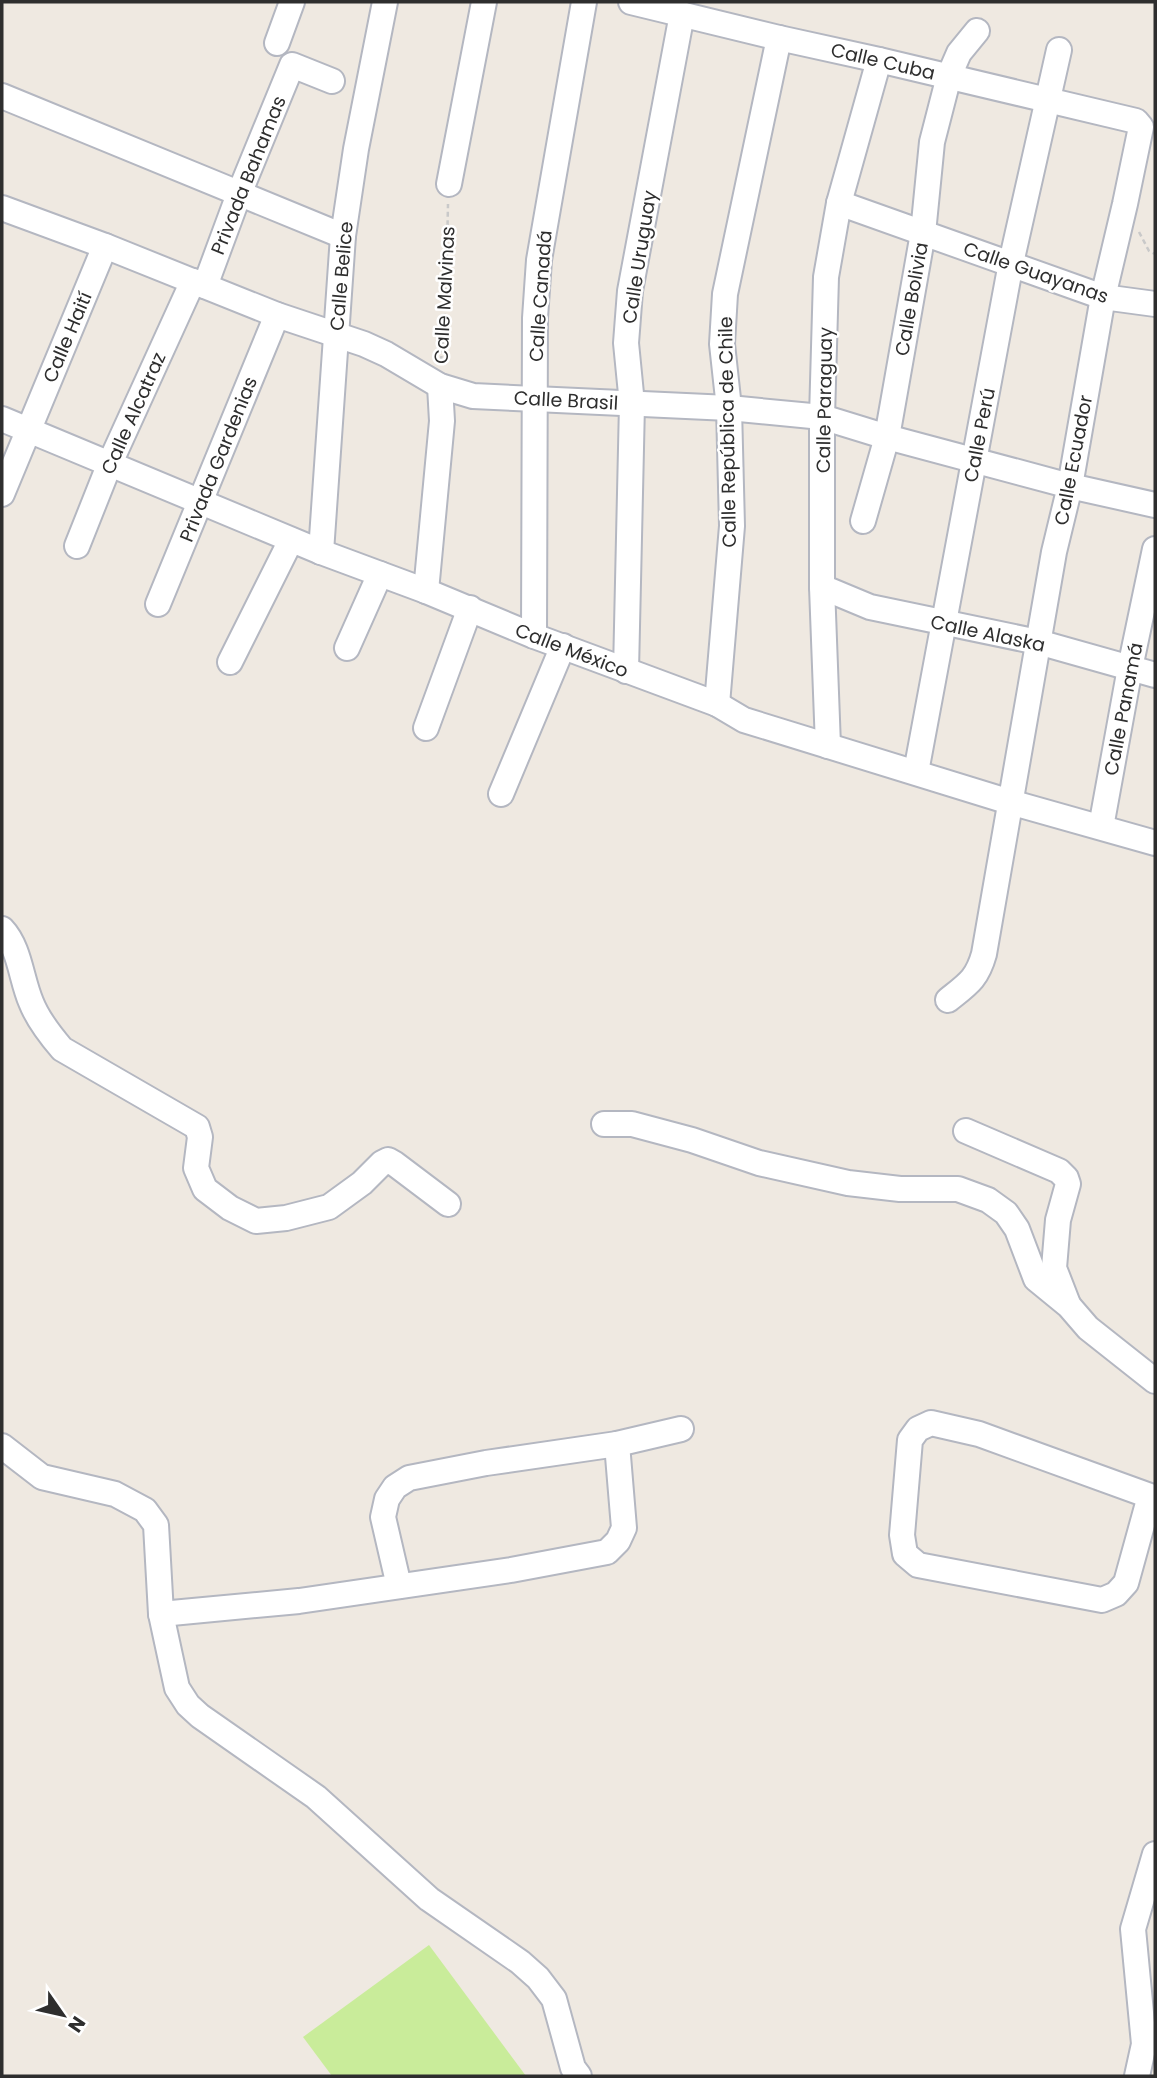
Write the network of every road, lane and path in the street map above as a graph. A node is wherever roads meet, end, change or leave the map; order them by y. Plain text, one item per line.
1 (292, 2) edge
2 (385, 2) edge
3 (484, 2) edge
4 (584, 2) edge
5 (631, 2) edge
6 (682, 14) junction
7 (977, 31) dead end
8 (779, 38) junction
9 (277, 43) dead end
10 (1059, 50) dead end
11 (880, 60) junction
12 (949, 76) junction
13 (332, 81) dead end
14 (2, 96) edge
15 (1048, 100) junction
16 (1136, 121) joint
17 (449, 184) joint
18 (239, 194) junction
19 (839, 203) junction
20 (3, 212) edge
21 (923, 233) junction
22 (343, 236) junction
23 (105, 246) junction
24 (1011, 263) junction
25 (199, 283) junction
26 (1103, 297) junction
27 (1155, 304) edge
28 (277, 315) junction
29 (336, 335) junction
30 (440, 386) junction
31 (535, 397) junction
32 (632, 404) junction
33 (729, 408) junction
34 (822, 417) junction
35 (2, 419) edge
36 (28, 429) junction
37 (887, 437) junction
38 (974, 459) junction
39 (110, 463) junction
40 (1070, 486) junction
41 (2, 494) edge
42 (200, 502) junction
43 (1155, 505) edge
44 (863, 521) dead end
45 (291, 540) junction
46 (77, 546) dead end
47 (1155, 549) edge
48 (321, 552) junction
49 (380, 574) junction
50 (822, 587) junction
51 (426, 591) junction
52 (158, 604) dead end
53 (470, 608) junction
54 (944, 624) junction
55 (534, 636) junction
56 (1038, 642) junction
57 (563, 646) junction
58 (348, 648) dead end
59 (230, 662) dead end
60 (1130, 668) junction
61 (626, 671) junction
62 (1155, 674) edge
63 (717, 704) junction
64 (426, 728) dead end
65 (828, 746) junction
66 (916, 772) junction
67 (500, 794) dead end
68 (1010, 802) junction
69 (1101, 827) junction
70 (1155, 843) edge
71 (2, 929) edge
72 (948, 1000) dead end
73 (604, 1124) dead end
74 (966, 1131) dead end
75 (448, 1204) dead end
76 (1069, 1306) junction
77 (1155, 1381) edge
78 (681, 1429) dead end
79 (617, 1444) junction
80 (2, 1447) edge
81 (1153, 1497) edge
82 (399, 1586) junction
83 (161, 1614) junction
84 (1155, 1854) edge
85 (1155, 1948) edge
86 (1137, 1971) junction
87 (579, 2076) edge
88 (1137, 2076) edge

1 - 9 street
2 - 22 street, Calle Belice
3 - 17 street
4 - 31 street, Calle Canadá
5 - 6 street, Calle Cuba
6 - 8 street, Calle Cuba
6 - 32 street, Calle Uruguay
7 - 12 street, Calle Bolivia
8 - 11 street, Calle Cuba
8 - 33 street, Calle República de Chile
10 - 15 street, Calle Perú
11 - 12 street, Calle Cuba
11 - 19 street, Calle Paraguay
12 - 15 street, Calle Cuba
12 - 21 street, Calle Bolivia
13 - 18 street, Privada Bahamas
14 - 18 street
15 - 16 street, Calle Cuba
15 - 24 street, Calle Perú
16 - 26 street, Calle Ecuador
17 - 30 path, Calle Malvinas
18 - 22 street
18 - 25 street, Privada Bahamas
19 - 21 street, Calle Guayanas
19 - 34 street, Calle Paraguay
20 - 23 street, Calle Brasil
21 - 24 street, Calle Guayanas
21 - 37 street, Calle Bolivia
22 - 29 street, Calle Belice
23 - 25 street, Calle Brasil
23 - 36 street, Calle Haití
24 - 26 street, Calle Guayanas
24 - 38 street, Calle Perú
25 - 28 street, Calle Brasil
25 - 39 street, Calle Alcatraz
26 - 27 street, Calle Guayanas
26 - 40 street, Calle Ecuador
28 - 29 street, Calle Brasil
28 - 42 street, Privada Gardenias
29 - 30 street, Calle Brasil
29 - 48 street, Calle Belice
30 - 31 street, Calle Brasil
30 - 51 street, Calle Malvinas
31 - 32 street, Calle Brasil
31 - 55 street, Calle Canadá
32 - 33 street, Calle Brasil
32 - 61 street, Calle Uruguay
33 - 34 street, Calle Brasil
33 - 63 street, Calle República de Chile
34 - 37 street, Calle Brasil
34 - 50 street, Calle Paraguay
35 - 36 street, Calle México
36 - 39 street, Calle México
36 - 41 street, Calle Haití
37 - 38 street, Calle Brasil
37 - 44 street, Calle Bolivia
38 - 40 street, Calle Brasil
38 - 54 street, Calle Perú
39 - 42 street, Calle México
39 - 46 street, Calle Alcatraz
40 - 43 street, Calle Brasil
40 - 56 street, Calle Ecuador
42 - 45 street, Calle México
42 - 52 street, Privada Gardenias
45 - 48 street, Calle México
45 - 59 street
47 - 60 street, Calle Panamá
48 - 49 street, Calle México
49 - 51 street, Calle México
49 - 58 street
50 - 54 street, Calle Alaska
50 - 65 street, Calle Paraguay
51 - 53 street, Calle México
53 - 55 street, Calle México
53 - 64 street
54 - 56 street, Calle Alaska
54 - 66 street, Calle Perú
55 - 57 street, Calle México
56 - 60 street, Calle Alaska
56 - 68 street, Calle Ecuador
57 - 61 street, Calle México
57 - 67 street
60 - 62 street, Calle Alaska
60 - 69 street, Calle Panamá
61 - 63 street, Calle México
63 - 65 street, Calle México
65 - 66 street, Calle México
66 - 68 street, Calle México
68 - 69 street, Calle México
68 - 72 street, Calle Ecuador
69 - 70 street, Calle México
71 - 75 street
73 - 76 street
74 - 76 street
76 - 77 street
78 - 79 street
79 - 82 street
79 - 82 street
80 - 83 street
81 - 81 street
82 - 83 street
83 - 87 street
84 - 86 street
85 - 86 street
86 - 88 street

